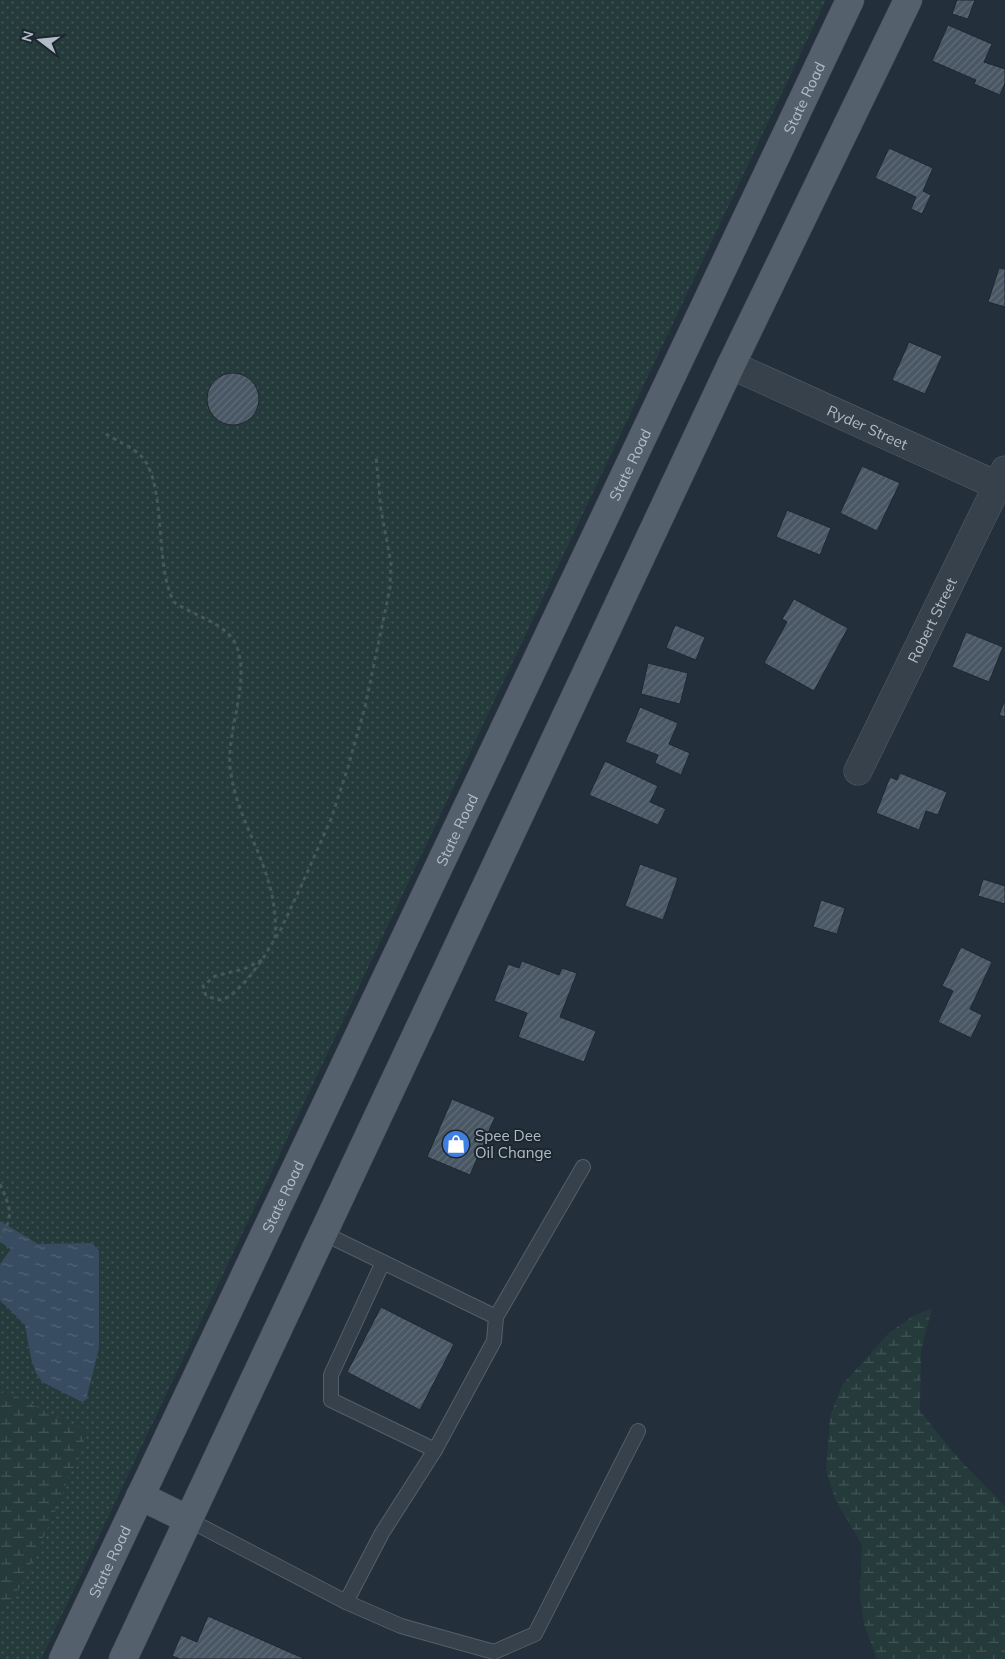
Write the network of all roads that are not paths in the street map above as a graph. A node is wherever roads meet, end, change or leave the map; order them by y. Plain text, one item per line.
1 (850, 0) edge
2 (908, 0) edge
3 (731, 365) junction
4 (1003, 481) edge
5 (858, 771) dead end
6 (583, 1167) dead end
7 (324, 1233) junction
8 (383, 1262) junction
9 (496, 1317) junction
10 (638, 1431) dead end
11 (435, 1450) junction
12 (140, 1496) junction
13 (187, 1519) junction
14 (346, 1602) junction
15 (497, 1656) edge
16 (63, 1659) edge
17 (123, 1659) edge

1 - 12 main road, State Road
2 - 3 main road
3 - 4 street, Ryder Street
3 - 7 main road
4 - 5 street, Robert Street
6 - 9 lane
7 - 8 lane
7 - 13 main road
8 - 9 lane
8 - 11 lane
9 - 11 lane
10 - 15 lane
11 - 14 lane
12 - 13 main road
12 - 16 main road, State Road
13 - 14 lane
13 - 17 main road
14 - 15 lane

